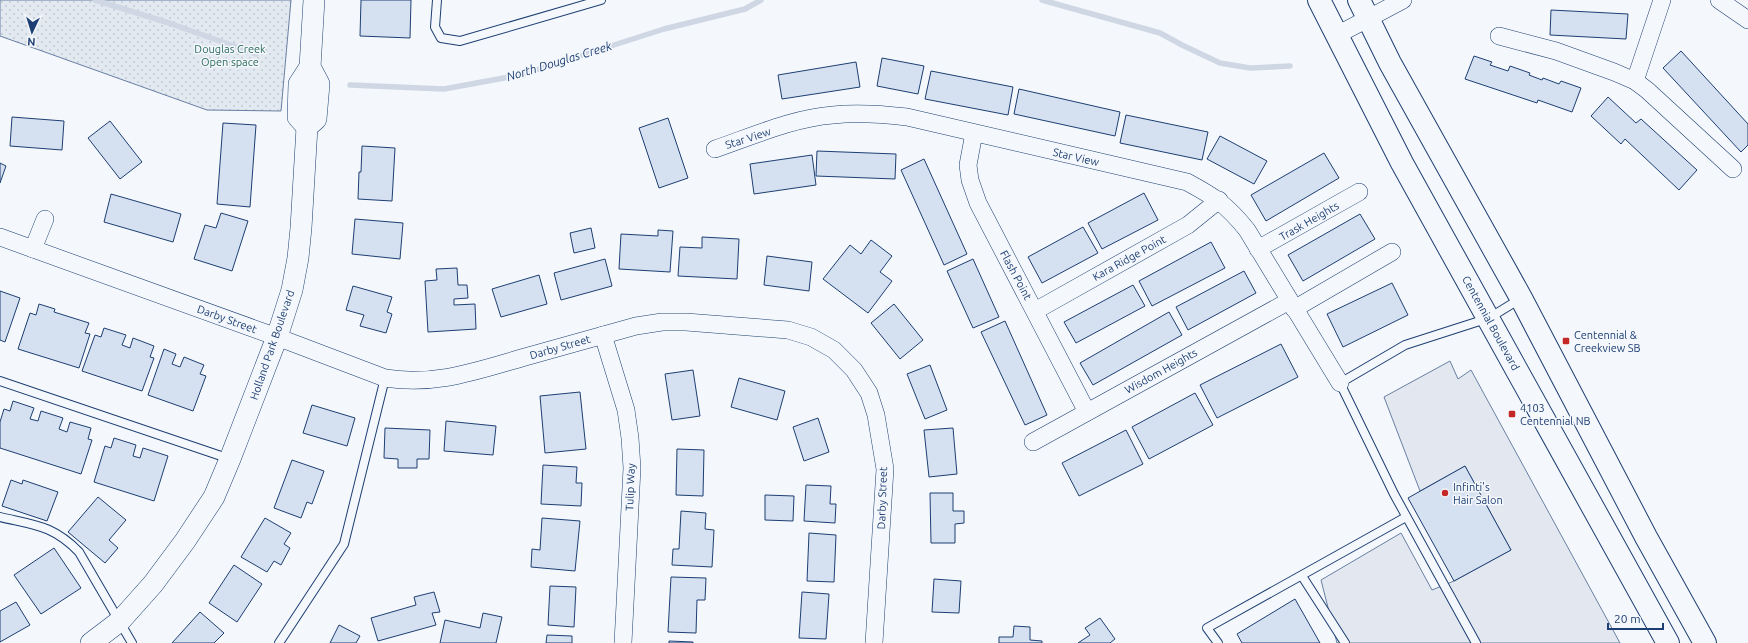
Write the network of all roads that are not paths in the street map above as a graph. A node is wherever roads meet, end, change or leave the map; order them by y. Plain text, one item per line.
1 (314, 0) edge
2 (437, 0) edge
3 (601, 0) edge
4 (1319, 0) edge
5 (1404, 0) edge
6 (1662, 0) edge
7 (1719, 0) edge
8 (1363, 9) edge
9 (1748, 20) edge
10 (1498, 36) dead end
11 (1340, 41) junction
12 (1635, 81) junction
13 (974, 133) junction
14 (715, 148) dead end
15 (1733, 170) dead end
16 (1359, 192) dead end
17 (1218, 200) junction
18 (45, 219) dead end
19 (0, 237) edge
20 (33, 249) junction
21 (1258, 250) junction
22 (1392, 252) dead end
23 (1521, 298) junction
24 (1291, 305) junction
25 (1035, 311) junction
26 (1489, 318) junction
27 (603, 335) junction
28 (276, 337) junction
29 (385, 378) junction
30 (0, 381) edge
31 (1340, 383) junction
32 (1088, 412) junction
33 (1034, 442) dead end
34 (230, 459) junction
35 (0, 517) edge
36 (1406, 517) junction
37 (1302, 576) junction
38 (120, 621) junction
39 (91, 643) edge
40 (132, 643) edge
41 (279, 643) edge
42 (623, 643) edge
43 (874, 643) edge
44 (1218, 643) edge
45 (1345, 643) edge
46 (1476, 643) edge
47 (1668, 643) edge
48 (1705, 643) edge

1 - 28 street, Holland Park Boulevard
2 - 3 lane
4 - 11 main road, Centennial Boulevard
5 - 8 street
6 - 12 street
7 - 9 street
8 - 11 street
8 - 23 main road
10 - 12 street
11 - 26 main road, Centennial Boulevard
12 - 15 street
13 - 14 street, Star View
13 - 17 street, Star View
13 - 25 street, Flash Point
16 - 21 street, Trask Heights
17 - 21 street, Star View
17 - 25 street, Kara Ridge Point
18 - 20 street
19 - 20 street, Darby Street
20 - 28 street, Darby Street
21 - 24 street, Star View
22 - 24 street, Wisdom Heights
23 - 26 lane
23 - 48 main road
24 - 31 street, Star View
24 - 32 street, Wisdom Heights
25 - 32 street, Flash Point
26 - 31 lane
26 - 47 main road, Centennial Boulevard
27 - 29 street, Darby Street
27 - 42 street, Tulip Way
27 - 43 street, Darby Street
28 - 29 street, Darby Street
28 - 34 street, Holland Park Boulevard
29 - 41 lane
30 - 34 lane
31 - 36 lane
32 - 33 street, Wisdom Heights
34 - 38 street, Holland Park Boulevard
35 - 38 lane
36 - 37 lane
36 - 46 lane
37 - 44 lane
37 - 45 lane
38 - 39 street, Holland Park Boulevard
38 - 40 lane

